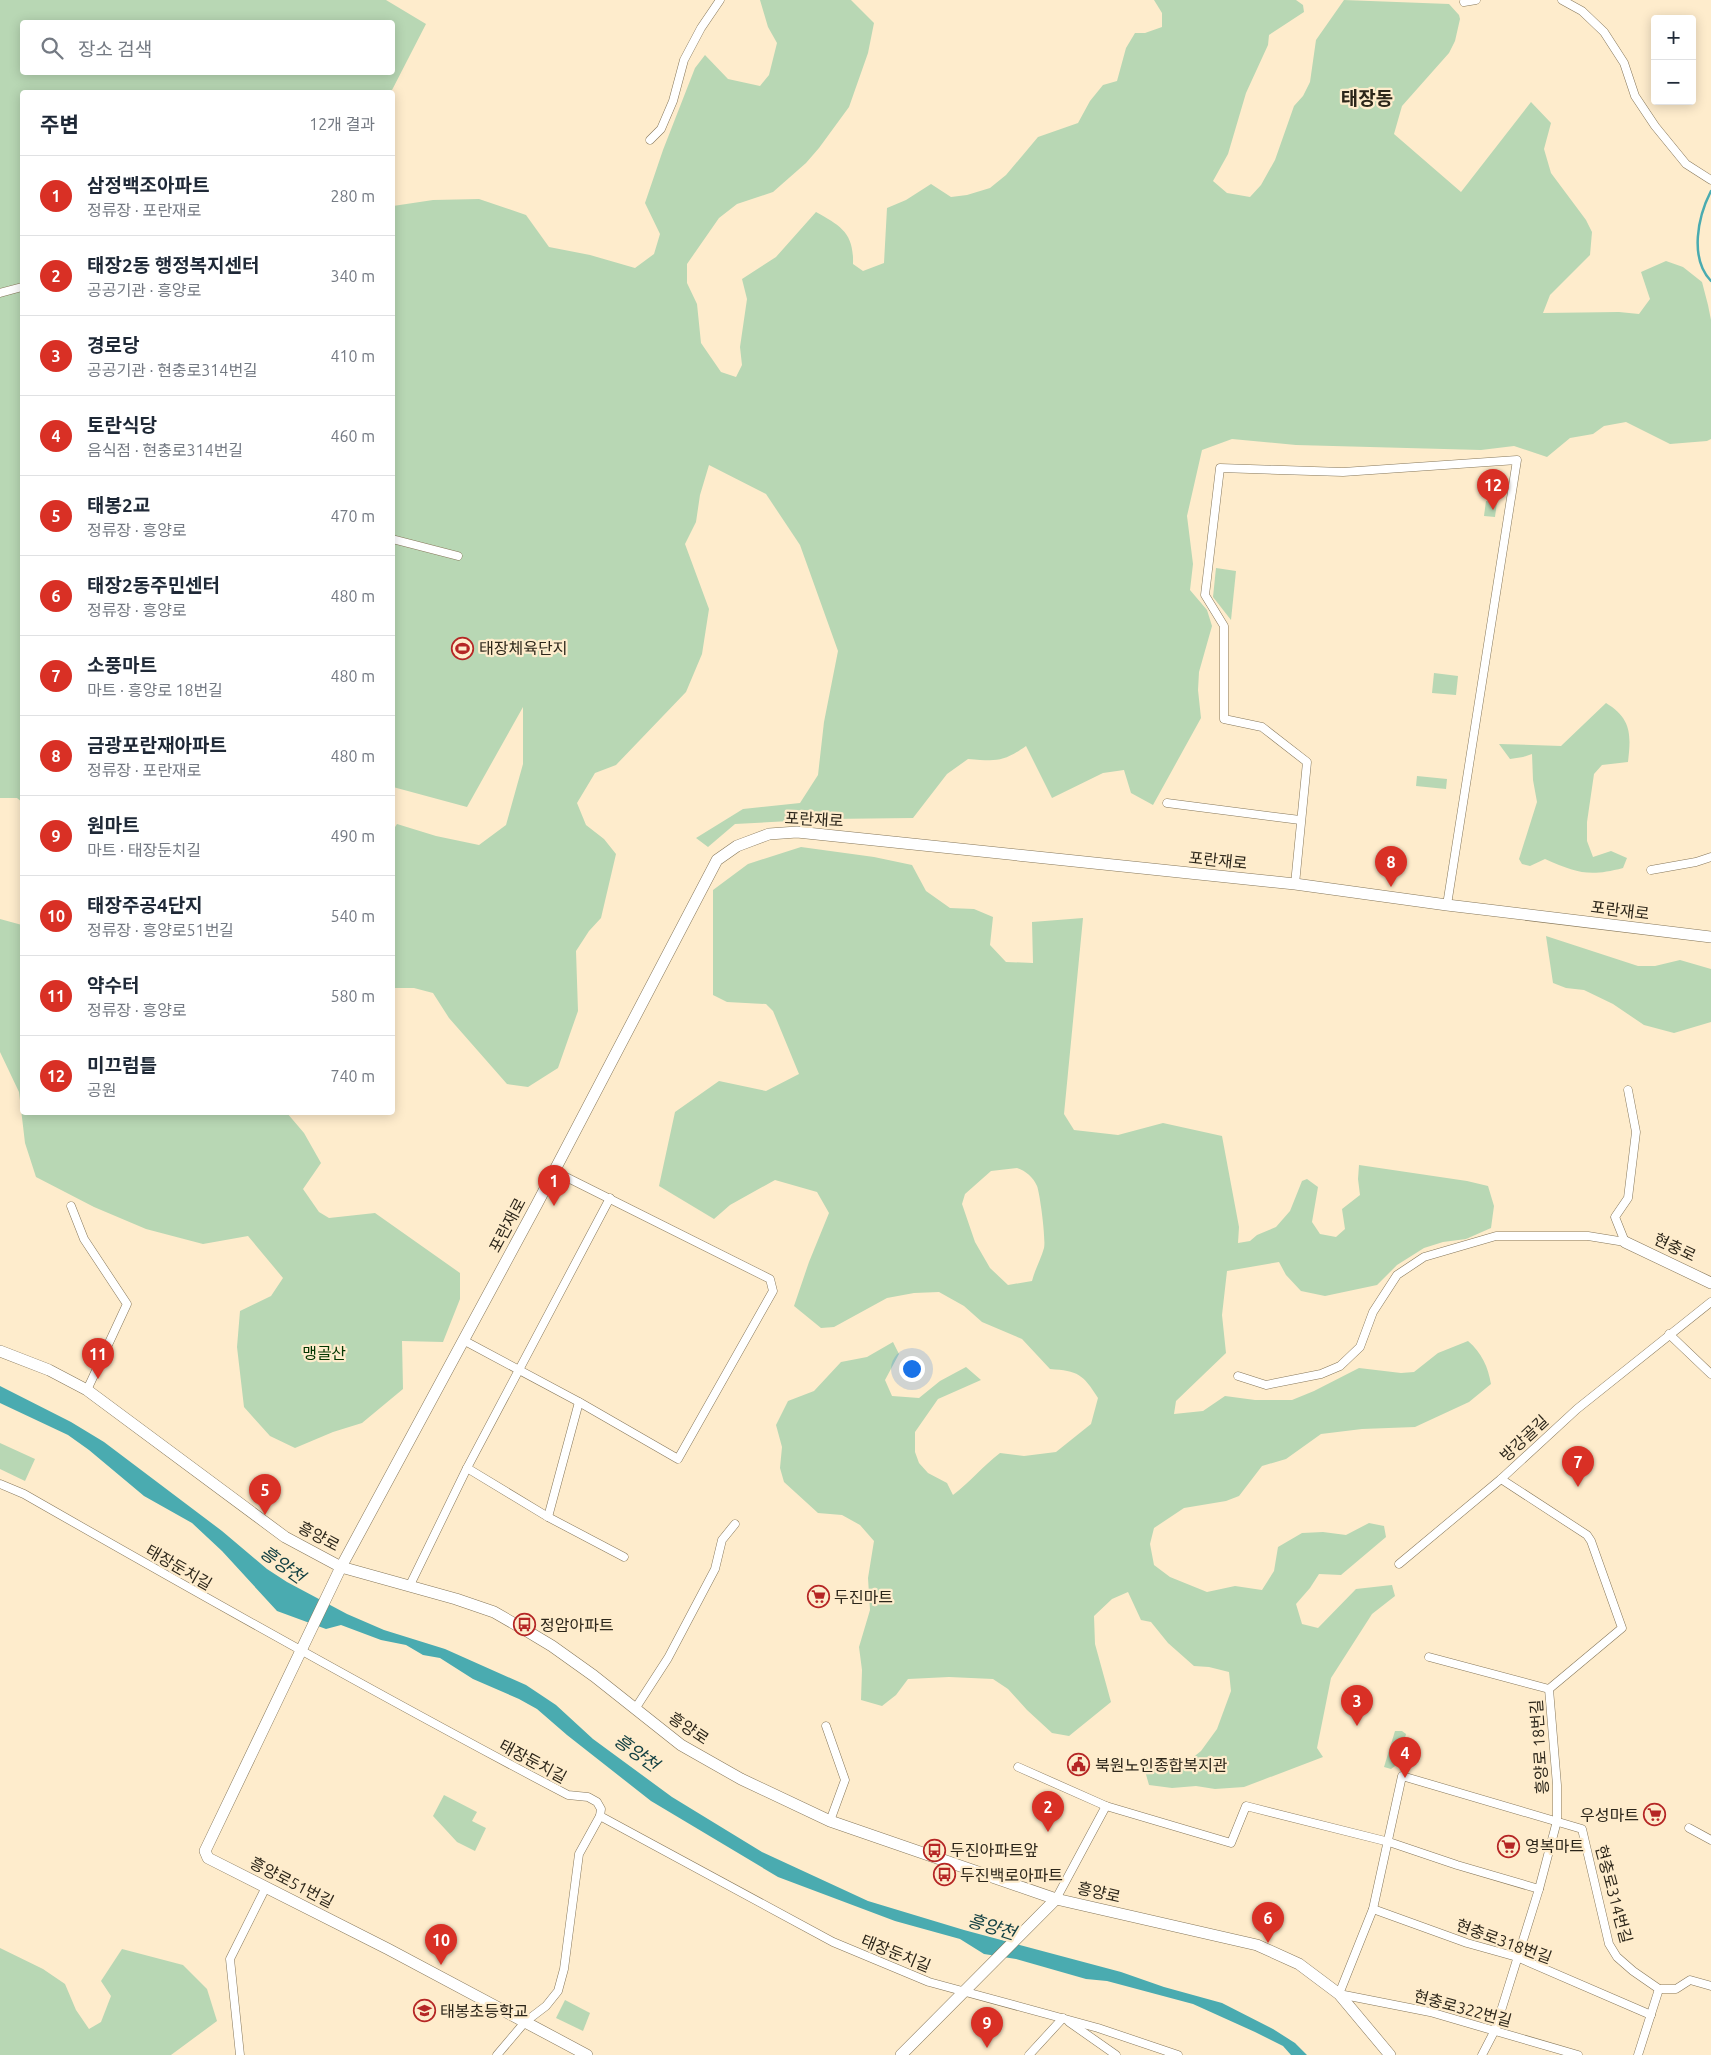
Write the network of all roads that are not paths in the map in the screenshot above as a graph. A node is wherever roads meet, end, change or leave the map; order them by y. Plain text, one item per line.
1 (720, 0) edge
2 (1476, 0) edge
3 (1562, 0) edge
4 (1464, 2) dead end
5 (650, 140) dead end
6 (1709, 178) edge
7 (20, 288) edge
8 (0, 293) edge
9 (395, 540) edge
10 (458, 556) dead end
11 (1167, 803) dead end
12 (1300, 820) junction
13 (1711, 857) edge
14 (1651, 870) dead end
15 (1295, 884) junction
16 (1447, 905) junction
17 (1711, 937) edge
18 (1628, 1090) dead end
19 (554, 1171) junction
20 (610, 1198) junction
21 (71, 1206) dead end
22 (1625, 1242) junction
23 (1711, 1283) edge
24 (1711, 1302) edge
25 (1669, 1334) junction
26 (464, 1340) junction
27 (0, 1351) edge
28 (518, 1370) junction
29 (1711, 1374) edge
30 (1238, 1376) dead end
31 (87, 1390) junction
32 (579, 1402) junction
33 (467, 1468) junction
34 (1501, 1479) junction
35 (0, 1484) edge
36 (548, 1516) junction
37 (735, 1524) dead end
38 (624, 1557) dead end
39 (1399, 1564) dead end
40 (341, 1566) junction
41 (410, 1585) junction
42 (301, 1652) junction
43 (1429, 1658) dead end
44 (1549, 1689) junction
45 (635, 1709) junction
46 (826, 1726) dead end
47 (1018, 1767) dead end
48 (1106, 1806) junction
49 (600, 1816) junction
50 (830, 1821) junction
51 (1557, 1821) junction
52 (1689, 1828) dead end
53 (1711, 1840) edge
54 (1389, 1842) junction
55 (266, 1887) junction
56 (1539, 1889) junction
57 (1056, 1899) junction
58 (1373, 1909) junction
59 (1517, 1957) junction
60 (1711, 1986) edge
61 (968, 1987) junction
62 (1659, 1988) junction
63 (1339, 1994) junction
64 (1651, 2015) junction
65 (1064, 2018) junction
66 (525, 2022) junction
67 (1495, 2030) junction
68 (240, 2055) edge
69 (497, 2055) edge
70 (587, 2055) edge
71 (901, 2055) edge
72 (1029, 2055) edge
73 (1116, 2055) edge
74 (1178, 2055) edge
75 (1390, 2055) edge
76 (1482, 2055) edge
77 (1578, 2055) edge
78 (1638, 2055) edge

1 - 5 street
2 - 4 street
3 - 6 street
7 - 8 street
9 - 10 street
11 - 12 street
12 - 15 street
12 - 16 street
13 - 14 street
15 - 16 street, 포란재로
15 - 19 street, 포란재로
16 - 17 street, 포란재로
18 - 22 street
19 - 20 street
19 - 26 street, 포란재로
20 - 28 street
20 - 32 street
21 - 31 street
22 - 23 street, 현충로
22 - 30 street
24 - 25 street, 방강골길
25 - 29 street
25 - 34 street, 방강골길
26 - 28 street
26 - 40 street, 포란재로
27 - 31 street, 흥양로
28 - 32 street
28 - 33 street
31 - 40 street, 흥양로
32 - 36 street
33 - 36 street
33 - 41 street
34 - 39 street, 방강골길
34 - 44 street, 흥양로 18번길
35 - 42 street, 태장둔치길
36 - 38 street
37 - 45 street
40 - 41 street, 흥양로
40 - 42 street, 흥양로51번길
41 - 45 street, 흥양로
42 - 49 street, 태장둔치길
42 - 55 street, 흥양로51번길
43 - 44 street
44 - 51 street, 흥양로 18번길
45 - 50 street, 흥양로
46 - 50 street
47 - 48 street
48 - 54 street
48 - 57 street
49 - 61 street, 태장둔치길
49 - 66 street
50 - 57 street, 흥양로
51 - 54 street, 현충로314번길
51 - 56 street, 흥양로 18번길
51 - 62 street, 현충로314번길
52 - 53 street
54 - 56 street
54 - 58 street
55 - 66 street, 흥양로51번길
55 - 68 street
56 - 59 street, 흥양로 18번길
57 - 61 street
57 - 63 street, 흥양로
58 - 59 street, 현충로318번길
58 - 63 street
59 - 64 street, 현충로318번길
59 - 67 street, 흥양로 18번길
60 - 62 street
61 - 65 street, 태장둔치길
61 - 71 street
62 - 64 street
63 - 67 street, 현충로322번길
63 - 75 street, 흥양로
64 - 78 street
65 - 72 street
65 - 73 street
65 - 74 street, 태장둔치길
66 - 69 street
66 - 70 street, 흥양로51번길
67 - 76 street, 흥양로 18번길
67 - 77 street, 현충로322번길

